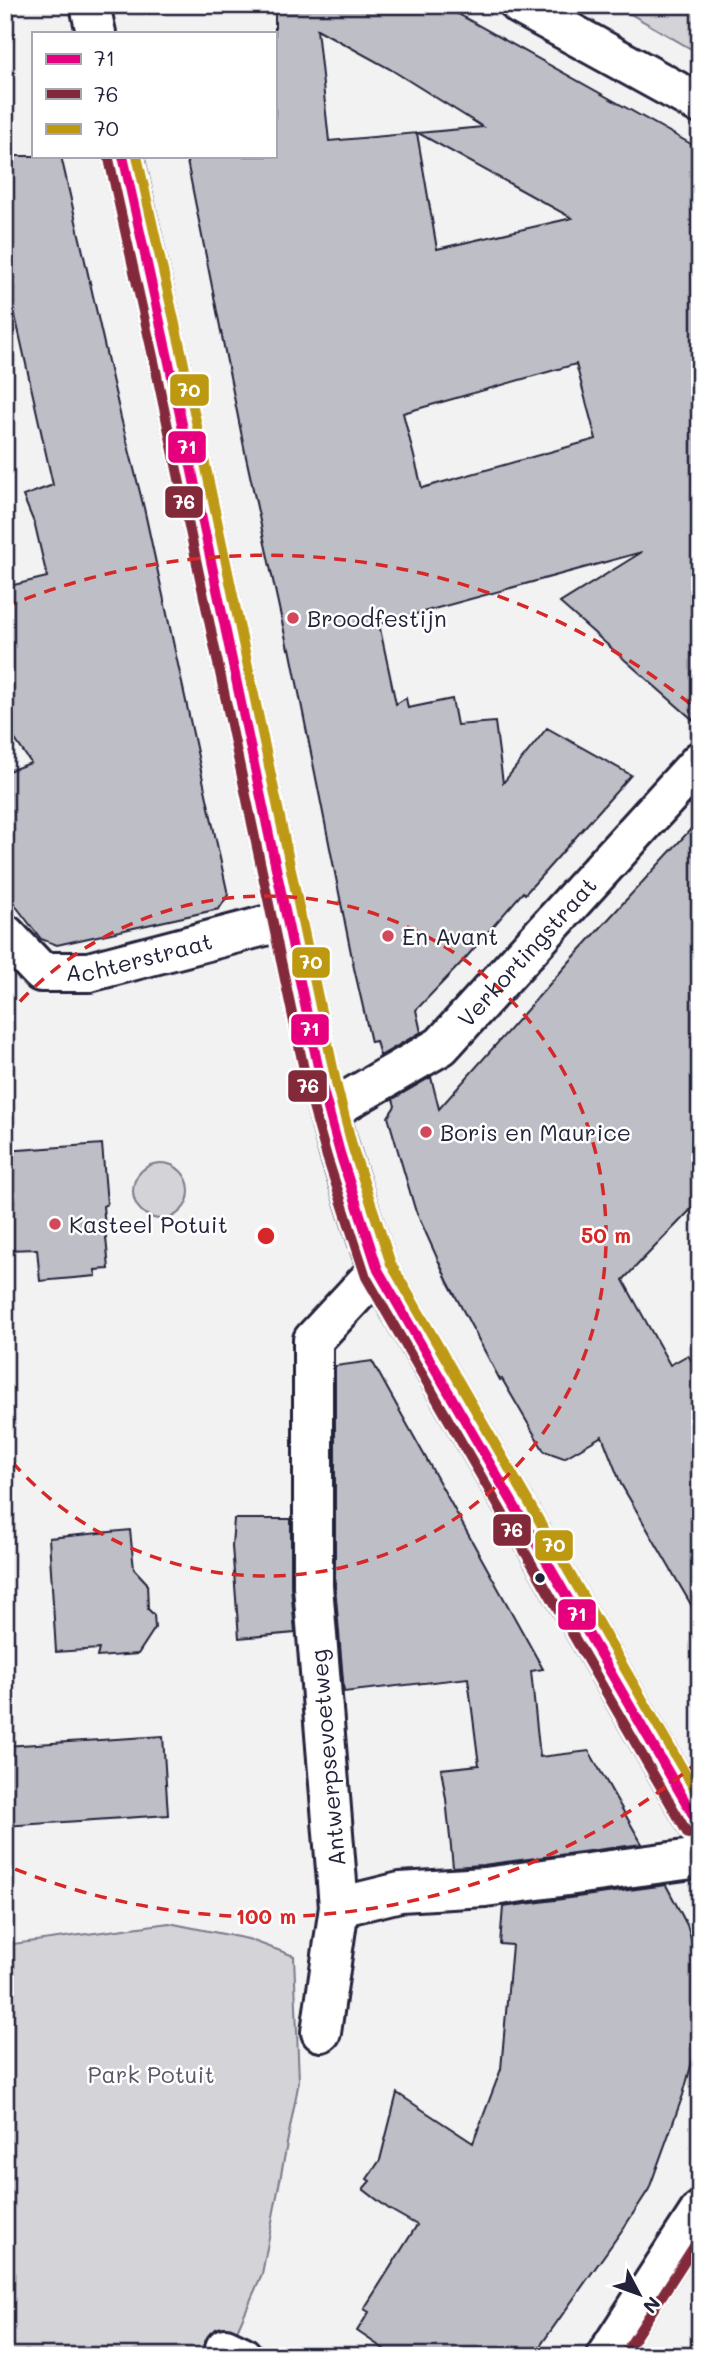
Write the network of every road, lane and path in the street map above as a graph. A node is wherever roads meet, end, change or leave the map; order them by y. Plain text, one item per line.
1 (90, 5) edge
2 (520, 5) edge
3 (96, 32) edge
4 (700, 104) edge
5 (123, 158) edge
6 (700, 761) edge
7 (287, 920) junction
8 (5, 933) edge
9 (330, 1111) junction
10 (378, 1270) junction
11 (700, 1827) edge
12 (700, 1858) edge
13 (339, 1907) junction
14 (321, 2032) dead end
15 (700, 2211) edge
16 (606, 2356) edge

1 - 3 street
2 - 4 street
5 - 7 street
6 - 9 street, Verkortingstraat
7 - 8 street, Achterstraat
7 - 9 street
9 - 10 street
10 - 11 street
10 - 13 street, Antwerpsevoetweg
12 - 13 street
13 - 14 street, Antwerpsevoetweg
15 - 16 street

